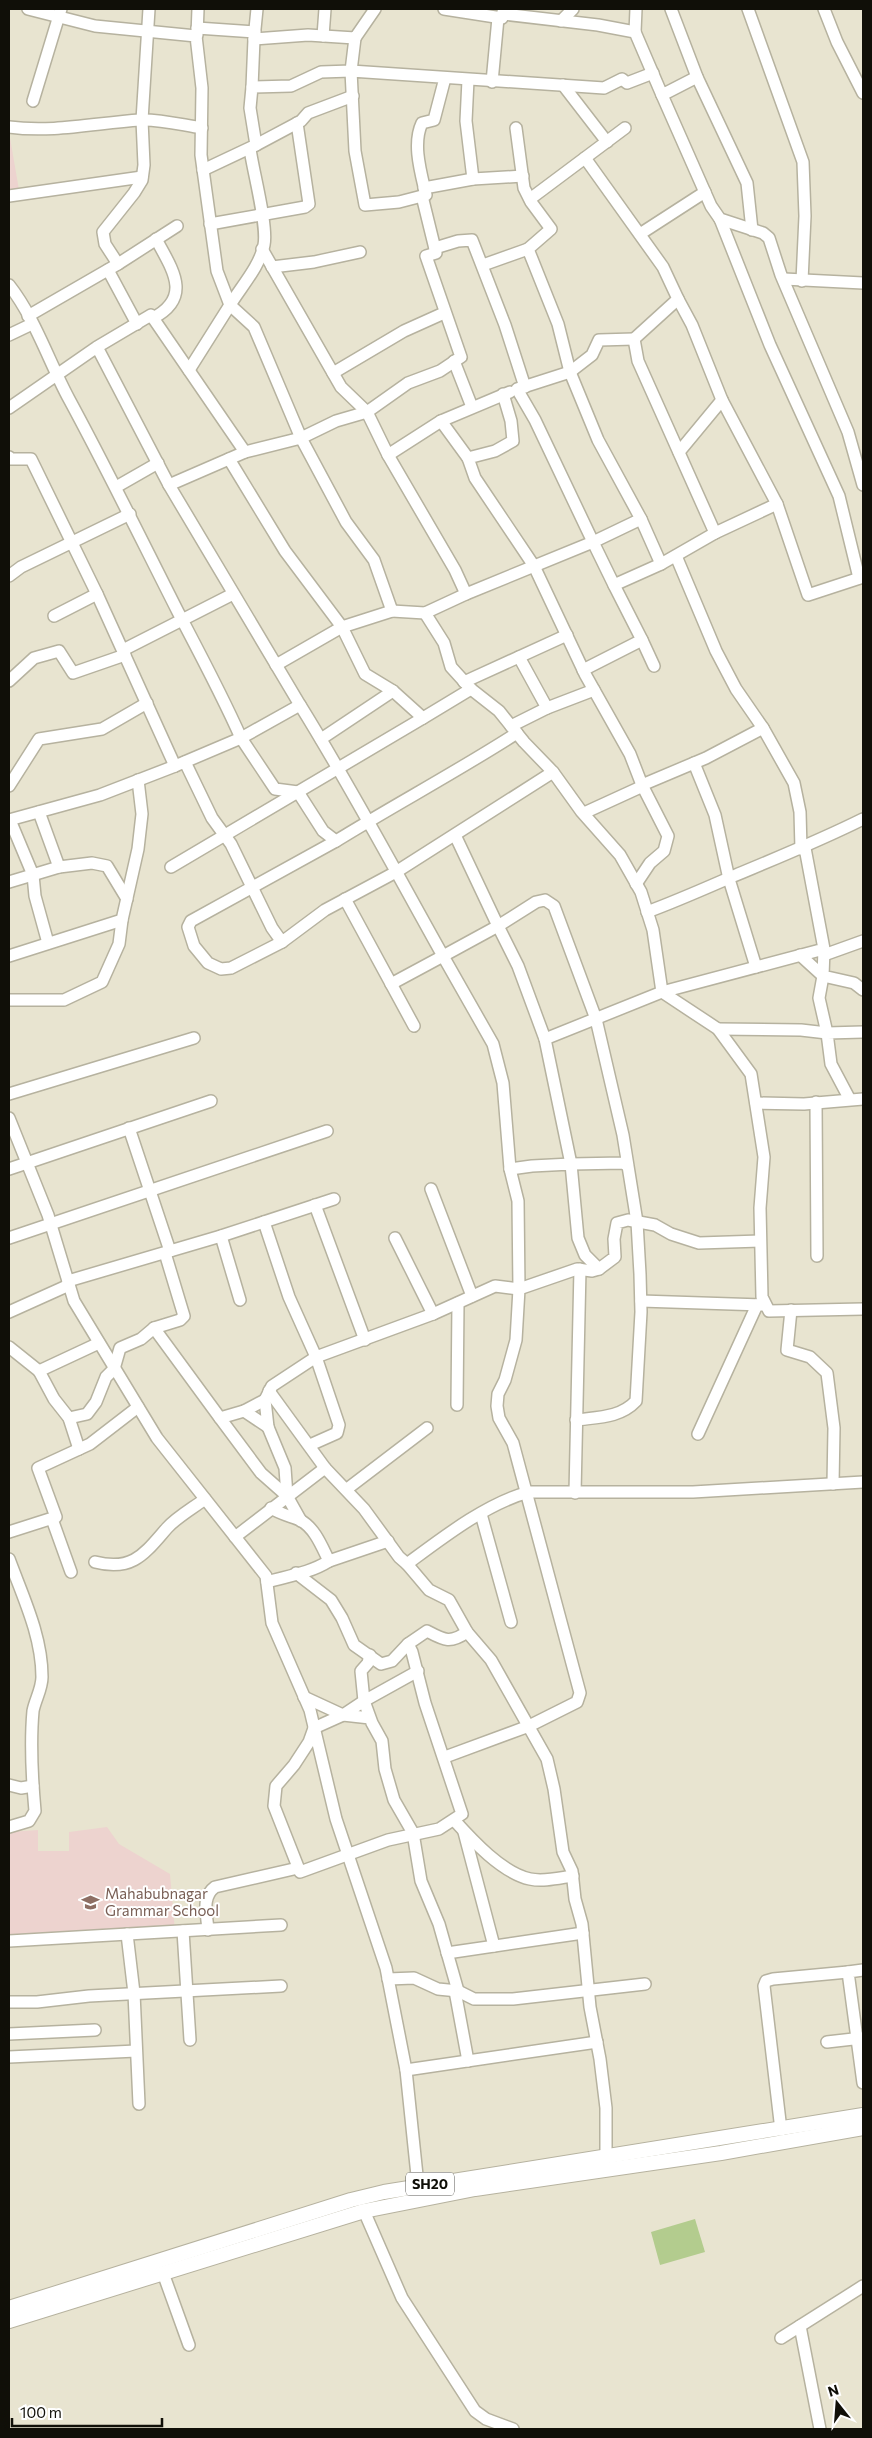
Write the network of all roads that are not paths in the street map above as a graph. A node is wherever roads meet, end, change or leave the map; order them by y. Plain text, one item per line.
1 (28, 9) edge
2 (149, 9) edge
3 (198, 9) edge
4 (257, 9) edge
5 (325, 9) edge
6 (375, 9) edge
7 (444, 9) edge
8 (573, 9) edge
9 (636, 9) edge
10 (671, 9) edge
11 (748, 9) edge
12 (824, 9) edge
13 (59, 13) edge
14 (501, 13) edge
15 (561, 21) junction
16 (147, 30) junction
17 (197, 32) junction
18 (635, 32) junction
19 (254, 35) junction
20 (323, 36) junction
21 (355, 38) junction
22 (351, 71) junction
23 (653, 74) junction
24 (697, 77) junction
25 (445, 78) junction
26 (468, 80) junction
27 (492, 82) junction
28 (563, 85) junction
29 (252, 87) junction
30 (863, 93) edge
31 (662, 95) junction
32 (353, 96) junction
33 (33, 101) dead end
34 (142, 120) junction
35 (297, 124) junction
36 (9, 127) edge
37 (202, 128) junction
38 (516, 128) dead end
39 (625, 128) dead end
40 (607, 142) junction
41 (253, 147) junction
42 (585, 158) junction
43 (203, 170) junction
44 (523, 176) junction
45 (142, 177) junction
46 (473, 179) junction
47 (423, 192) junction
48 (705, 192) junction
49 (9, 196) edge
50 (530, 199) junction
51 (261, 215) junction
52 (720, 219) junction
53 (210, 224) junction
54 (177, 226) dead end
55 (752, 230) junction
56 (640, 234) junction
57 (156, 239) junction
58 (435, 248) junction
59 (528, 249) junction
60 (262, 250) junction
61 (360, 252) dead end
62 (483, 265) junction
63 (113, 267) junction
64 (272, 267) junction
65 (784, 279) junction
66 (802, 281) junction
67 (863, 282) edge
68 (9, 285) edge
69 (678, 299) junction
70 (230, 305) junction
71 (444, 313) junction
72 (153, 318) junction
73 (30, 320) junction
74 (137, 324) junction
75 (9, 335) edge
76 (634, 339) junction
77 (98, 346) junction
78 (454, 361) junction
79 (189, 370) junction
80 (570, 372) junction
81 (333, 373) junction
82 (57, 376) junction
83 (521, 388) junction
84 (503, 394) junction
85 (722, 400) junction
86 (472, 407) junction
87 (9, 408) edge
88 (367, 412) junction
89 (441, 421) junction
90 (301, 438) junction
91 (245, 452) junction
92 (679, 452) junction
93 (388, 455) junction
94 (9, 457) edge
95 (468, 458) junction
96 (229, 459) junction
97 (158, 464) junction
98 (169, 485) junction
99 (863, 485) edge
100 (116, 487) junction
101 (777, 504) junction
102 (130, 514) junction
103 (641, 519) junction
104 (715, 533) junction
105 (593, 542) junction
106 (72, 543) junction
107 (676, 556) junction
108 (661, 564) junction
109 (534, 566) junction
110 (9, 576) edge
111 (861, 577) edge
112 (614, 585) junction
113 (97, 594) junction
114 (233, 594) junction
115 (466, 594) junction
116 (392, 611) junction
117 (425, 613) junction
118 (54, 616) dead end
119 (182, 619) junction
120 (342, 627) junction
121 (566, 635) junction
122 (642, 640) junction
123 (124, 652) junction
124 (519, 657) junction
125 (276, 665) junction
126 (654, 666) dead end
127 (21, 670) junction
128 (583, 670) junction
129 (9, 674) edge
130 (9, 681) edge
131 (467, 686) junction
132 (594, 690) junction
133 (393, 691) junction
134 (147, 703) junction
135 (300, 705) junction
136 (547, 708) junction
137 (423, 718) junction
138 (763, 728) junction
139 (514, 729) junction
140 (241, 738) junction
141 (321, 739) junction
142 (694, 763) junction
143 (180, 764) junction
144 (340, 768) junction
145 (553, 772) junction
146 (138, 780) junction
147 (642, 785) junction
148 (9, 786) edge
149 (298, 792) junction
150 (39, 812) junction
151 (584, 813) junction
152 (863, 819) edge
153 (9, 820) edge
154 (368, 821) junction
155 (225, 835) junction
156 (455, 835) junction
157 (336, 841) junction
158 (803, 848) junction
159 (59, 866) junction
160 (171, 867) dead end
161 (396, 872) junction
162 (33, 875) junction
163 (729, 878) junction
164 (9, 882) edge
165 (636, 884) junction
166 (253, 886) junction
167 (127, 899) junction
168 (345, 899) junction
169 (647, 912) junction
170 (122, 920) junction
171 (498, 926) junction
172 (863, 941) edge
173 (282, 942) junction
174 (48, 944) junction
175 (824, 952) junction
176 (800, 955) junction
177 (9, 956) edge
178 (443, 956) junction
179 (756, 967) junction
180 (823, 976) junction
181 (391, 984) junction
182 (863, 990) edge
183 (662, 992) junction
184 (9, 1000) edge
185 (596, 1019) junction
186 (414, 1026) dead end
187 (718, 1029) junction
188 (863, 1032) edge
189 (827, 1033) junction
190 (194, 1038) dead end
191 (545, 1039) junction
192 (9, 1094) edge
193 (849, 1098) junction
194 (863, 1099) edge
195 (211, 1101) dead end
196 (816, 1102) junction
197 (756, 1103) junction
198 (9, 1118) edge
199 (129, 1128) junction
200 (327, 1131) dead end
201 (27, 1162) junction
202 (571, 1164) junction
203 (628, 1166) junction
204 (9, 1169) edge
205 (510, 1169) junction
206 (431, 1189) dead end
207 (150, 1191) junction
208 (334, 1199) dead end
209 (315, 1205) junction
210 (264, 1222) junction
211 (637, 1222) junction
212 (50, 1223) junction
213 (221, 1236) junction
214 (9, 1238) edge
215 (395, 1238) dead end
216 (760, 1241) junction
217 (168, 1252) junction
218 (817, 1256) dead end
219 (580, 1269) junction
220 (599, 1270) junction
221 (69, 1283) junction
222 (519, 1289) junction
223 (472, 1296) junction
224 (240, 1300) dead end
225 (641, 1301) junction
226 (458, 1303) junction
227 (761, 1305) junction
228 (863, 1309) edge
229 (791, 1310) junction
230 (9, 1312) edge
231 (433, 1314) junction
232 (154, 1328) junction
233 (365, 1340) junction
234 (99, 1343) junction
235 (9, 1347) edge
236 (316, 1357) junction
237 (114, 1369) junction
238 (39, 1371) junction
239 (267, 1395) junction
240 (457, 1405) dead end
241 (138, 1407) junction
242 (244, 1411) junction
243 (69, 1418) junction
244 (220, 1418) junction
245 (576, 1420) junction
246 (268, 1427) junction
247 (427, 1428) dead end
248 (698, 1434) dead end
249 (310, 1446) junction
250 (79, 1449) junction
251 (325, 1468) junction
252 (863, 1482) edge
253 (833, 1484) junction
254 (347, 1489) junction
255 (526, 1493) junction
256 (575, 1493) junction
257 (287, 1496) junction
258 (205, 1499) junction
259 (271, 1508) junction
260 (481, 1514) junction
261 (52, 1520) junction
262 (301, 1521) junction
263 (9, 1532) edge
264 (235, 1537) junction
265 (388, 1541) junction
266 (9, 1559) edge
267 (95, 1562) dead end
268 (329, 1562) junction
269 (407, 1564) junction
270 (72, 1572) dead end
271 (296, 1573) junction
272 (267, 1582) junction
273 (511, 1622) dead end
274 (467, 1632) junction
275 (408, 1644) junction
276 (370, 1655) junction
277 (418, 1672) junction
278 (304, 1697) junction
279 (364, 1701) junction
280 (343, 1715) junction
281 (370, 1718) junction
282 (529, 1726) junction
283 (314, 1728) junction
284 (444, 1756) junction
285 (9, 1785) edge
286 (33, 1786) junction
287 (454, 1820) junction
288 (9, 1827) edge
289 (464, 1831) junction
290 (413, 1833) junction
291 (348, 1854) junction
292 (298, 1868) junction
293 (573, 1876) junction
294 (281, 1925) dead end
295 (208, 1930) junction
296 (183, 1931) junction
297 (583, 1933) junction
298 (127, 1934) junction
299 (9, 1941) edge
300 (494, 1946) junction
301 (447, 1953) junction
302 (863, 1970) edge
303 (848, 1972) junction
304 (388, 1979) junction
305 (645, 1984) dead end
306 (281, 1986) dead end
307 (588, 1990) junction
308 (456, 1991) junction
309 (187, 1992) junction
310 (134, 1993) junction
311 (9, 2002) edge
312 (95, 2030) dead end
313 (9, 2034) edge
314 (860, 2038) edge
315 (190, 2040) dead end
316 (597, 2042) junction
317 (827, 2042) dead end
318 (136, 2051) junction
319 (9, 2057) edge
320 (468, 2061) junction
321 (406, 2070) junction
322 (863, 2083) edge
323 (139, 2104) dead end
324 (863, 2115) edge
325 (863, 2128) edge
326 (781, 2130) junction
327 (606, 2157) junction
328 (418, 2185) junction
329 (364, 2211) junction
330 (163, 2273) junction
331 (863, 2286) edge
332 (9, 2308) edge
333 (9, 2321) edge
334 (800, 2326) junction
335 (781, 2338) dead end
336 (189, 2345) dead end
337 (513, 2429) edge
338 (820, 2429) edge

1 - 13 street
2 - 16 street
3 - 17 street
4 - 19 street
5 - 20 street
6 - 21 street
7 - 14 street
8 - 15 street
9 - 18 street
10 - 24 street
11 - 66 street
12 - 30 street
13 - 16 street
13 - 33 street
14 - 15 street
14 - 27 street
15 - 18 street
16 - 17 street
16 - 34 street
17 - 19 street
17 - 37 street
18 - 23 street
19 - 20 street
19 - 29 street
20 - 21 street
21 - 22 street
22 - 25 street
22 - 29 street
22 - 32 street
23 - 28 street
23 - 31 street
24 - 31 street
24 - 55 street
25 - 26 street
25 - 47 street
26 - 27 street
26 - 46 street
27 - 28 street
28 - 40 street
29 - 41 street
31 - 48 street
32 - 35 street
32 - 47 street
34 - 36 street
34 - 37 street
34 - 45 street
35 - 41 street
35 - 51 street
37 - 43 street
38 - 44 street
39 - 40 street
40 - 42 street
41 - 43 street
41 - 51 street
42 - 50 street
42 - 56 street
43 - 53 street
44 - 46 street
44 - 50 street
45 - 49 street
45 - 63 street
46 - 47 street
47 - 58 street
48 - 52 street
48 - 56 street
50 - 59 street
51 - 53 street
51 - 60 street
52 - 55 street
52 - 111 street
53 - 70 street
54 - 57 street
55 - 65 street
56 - 69 street
57 - 63 street
57 - 72 street
58 - 62 street
58 - 71 street
59 - 62 street
59 - 80 street
60 - 64 street
60 - 70 street
61 - 64 street
62 - 83 street
63 - 73 street
63 - 74 street
64 - 81 street
65 - 66 street
65 - 99 street
66 - 67 street
68 - 73 street
69 - 76 street
69 - 85 street
70 - 79 street
70 - 90 street
71 - 78 street
71 - 81 street
72 - 74 street
72 - 79 street
73 - 75 street
73 - 82 street
74 - 77 street
76 - 80 street
76 - 92 street
77 - 82 street
77 - 97 street
78 - 86 street
78 - 88 street
79 - 91 street
80 - 83 street
80 - 103 street
81 - 88 street
82 - 87 street
82 - 100 street
83 - 84 street
83 - 105 street
84 - 86 street
84 - 95 street
85 - 92 street
85 - 101 street
86 - 89 street
88 - 90 street
88 - 93 street
89 - 93 street
89 - 95 street
90 - 91 street
90 - 116 street
91 - 96 street
92 - 104 street
93 - 115 street
94 - 106 street
95 - 109 street
96 - 98 street
96 - 120 street
97 - 98 street
97 - 100 street
98 - 114 street
100 - 102 street
101 - 104 street
101 - 111 street
102 - 106 street
102 - 119 street
103 - 105 street
103 - 108 street
104 - 107 street
105 - 109 street
105 - 112 street
106 - 110 street
106 - 113 street
107 - 108 street
107 - 138 street
108 - 112 street
109 - 115 street
109 - 121 street
112 - 122 street
113 - 118 street
113 - 123 street
114 - 119 street
114 - 125 street
115 - 117 street
116 - 117 street
116 - 120 street
117 - 131 street
119 - 123 street
119 - 140 street
120 - 125 street
120 - 133 street
121 - 124 street
121 - 128 street
122 - 126 street
122 - 128 street
123 - 127 street
123 - 134 street
124 - 131 street
124 - 136 street
125 - 135 street
127 - 129 street
127 - 130 street
128 - 132 street
131 - 137 street
131 - 139 street
132 - 136 street
132 - 147 street
133 - 137 street
133 - 141 street
134 - 143 street
134 - 148 street
135 - 140 street
135 - 141 street
136 - 139 street
137 - 144 street
138 - 142 street
138 - 158 street
139 - 145 street
139 - 154 street
140 - 143 street
140 - 149 street
141 - 144 street
142 - 147 street
142 - 163 street
143 - 146 street
143 - 155 street
144 - 149 street
144 - 154 street
145 - 151 street
145 - 156 street
146 - 150 street
146 - 167 street
147 - 151 street
147 - 165 street
149 - 155 street
149 - 157 street
150 - 153 street
150 - 159 street
151 - 165 street
152 - 158 street
153 - 162 street
154 - 157 street
154 - 161 street
155 - 160 street
155 - 166 street
156 - 161 street
156 - 171 street
157 - 166 street
158 - 163 street
158 - 175 street
159 - 162 street
159 - 167 street
161 - 168 street
161 - 178 street
162 - 164 street
162 - 174 street
163 - 169 street
163 - 179 street
165 - 169 street
166 - 173 street
166 - 173 street
167 - 170 street
168 - 173 street
168 - 181 street
169 - 183 street
170 - 174 street
170 - 184 street
171 - 178 street
171 - 185 street
171 - 191 street
172 - 175 street
174 - 177 street
175 - 176 street
175 - 180 street
176 - 179 street
176 - 180 street
178 - 181 street
178 - 205 street
179 - 183 street
180 - 182 street
180 - 189 street
181 - 186 street
183 - 185 street
183 - 187 street
185 - 191 street
185 - 203 street
187 - 189 street
187 - 197 street
188 - 189 street
189 - 193 street
190 - 192 street
191 - 202 street
193 - 194 street
193 - 196 street
195 - 199 street
196 - 197 street
196 - 218 street
197 - 216 street
198 - 201 street
199 - 201 street
199 - 207 street
200 - 207 street
201 - 204 street
201 - 212 street
202 - 203 street
202 - 205 street
202 - 220 street
203 - 211 street
205 - 222 street
206 - 223 street
207 - 212 street
207 - 217 street
208 - 209 street
209 - 210 street
209 - 233 street
210 - 213 street
210 - 236 street
211 - 216 street
211 - 220 street
211 - 225 street
212 - 214 street
212 - 221 street
213 - 217 street
213 - 224 street
215 - 231 street
216 - 227 street
217 - 221 street
217 - 232 street
219 - 220 street
219 - 222 street
219 - 245 street
221 - 230 street
221 - 234 street
222 - 223 street
222 - 255 street
223 - 226 street
225 - 227 street
225 - 245 street
226 - 231 street
226 - 240 street
227 - 229 street
227 - 248 street
228 - 229 street
229 - 253 street
231 - 233 street
232 - 237 street
232 - 244 street
233 - 236 street
234 - 237 street
234 - 238 street
235 - 238 street
236 - 239 street
236 - 249 street
237 - 241 street
237 - 243 street
238 - 243 street
239 - 242 street
239 - 246 street
239 - 249 street
241 - 250 street
241 - 258 street
242 - 244 street
242 - 246 street
243 - 250 street
244 - 257 street
245 - 256 street
246 - 257 street
247 - 254 street
249 - 251 street
250 - 261 street
251 - 254 street
251 - 257 street
252 - 253 street
253 - 256 street
254 - 265 street
255 - 256 street
255 - 260 street
255 - 282 street
257 - 259 street
257 - 262 street
258 - 264 street
258 - 267 street
259 - 262 street
259 - 264 street
260 - 269 street
260 - 273 street
261 - 263 street
261 - 270 street
262 - 268 street
264 - 272 street
265 - 268 street
265 - 269 street
266 - 286 street
268 - 271 street
269 - 274 street
271 - 272 street
271 - 276 street
272 - 278 street
274 - 275 street
274 - 282 street
275 - 276 street
275 - 277 street
276 - 279 street
277 - 279 street
277 - 284 street
278 - 280 street
278 - 283 street
279 - 280 street
279 - 281 street
280 - 281 street
280 - 283 street
281 - 290 street
282 - 284 street
282 - 293 street
283 - 291 street
283 - 292 street
284 - 287 street
285 - 286 street
286 - 288 street
287 - 289 street
287 - 290 street
289 - 293 street
289 - 300 street
290 - 291 street
290 - 301 street
291 - 292 street
291 - 304 street
292 - 295 street
293 - 297 street
294 - 295 street
295 - 296 street
296 - 298 street
296 - 309 street
297 - 300 street
297 - 307 street
298 - 299 street
298 - 310 street
300 - 301 street
301 - 308 street
302 - 303 street
303 - 314 street
303 - 326 street
304 - 308 street
304 - 321 street
305 - 307 street
306 - 309 street
307 - 308 street
307 - 316 street
308 - 320 street
309 - 310 street
309 - 315 street
310 - 311 street
310 - 318 street
312 - 313 street
314 - 317 street
314 - 322 street
316 - 320 street
316 - 327 street
318 - 319 street
318 - 323 street
320 - 321 street
321 - 328 street
324 - 326 main road, SH20
325 - 329 main road, SH20
326 - 327 main road, SH20
327 - 328 main road, SH20
328 - 332 main road, SH20
329 - 330 main road, SH20
329 - 337 street
330 - 333 main road, SH20
330 - 336 street
331 - 334 street
334 - 335 street
334 - 338 street

